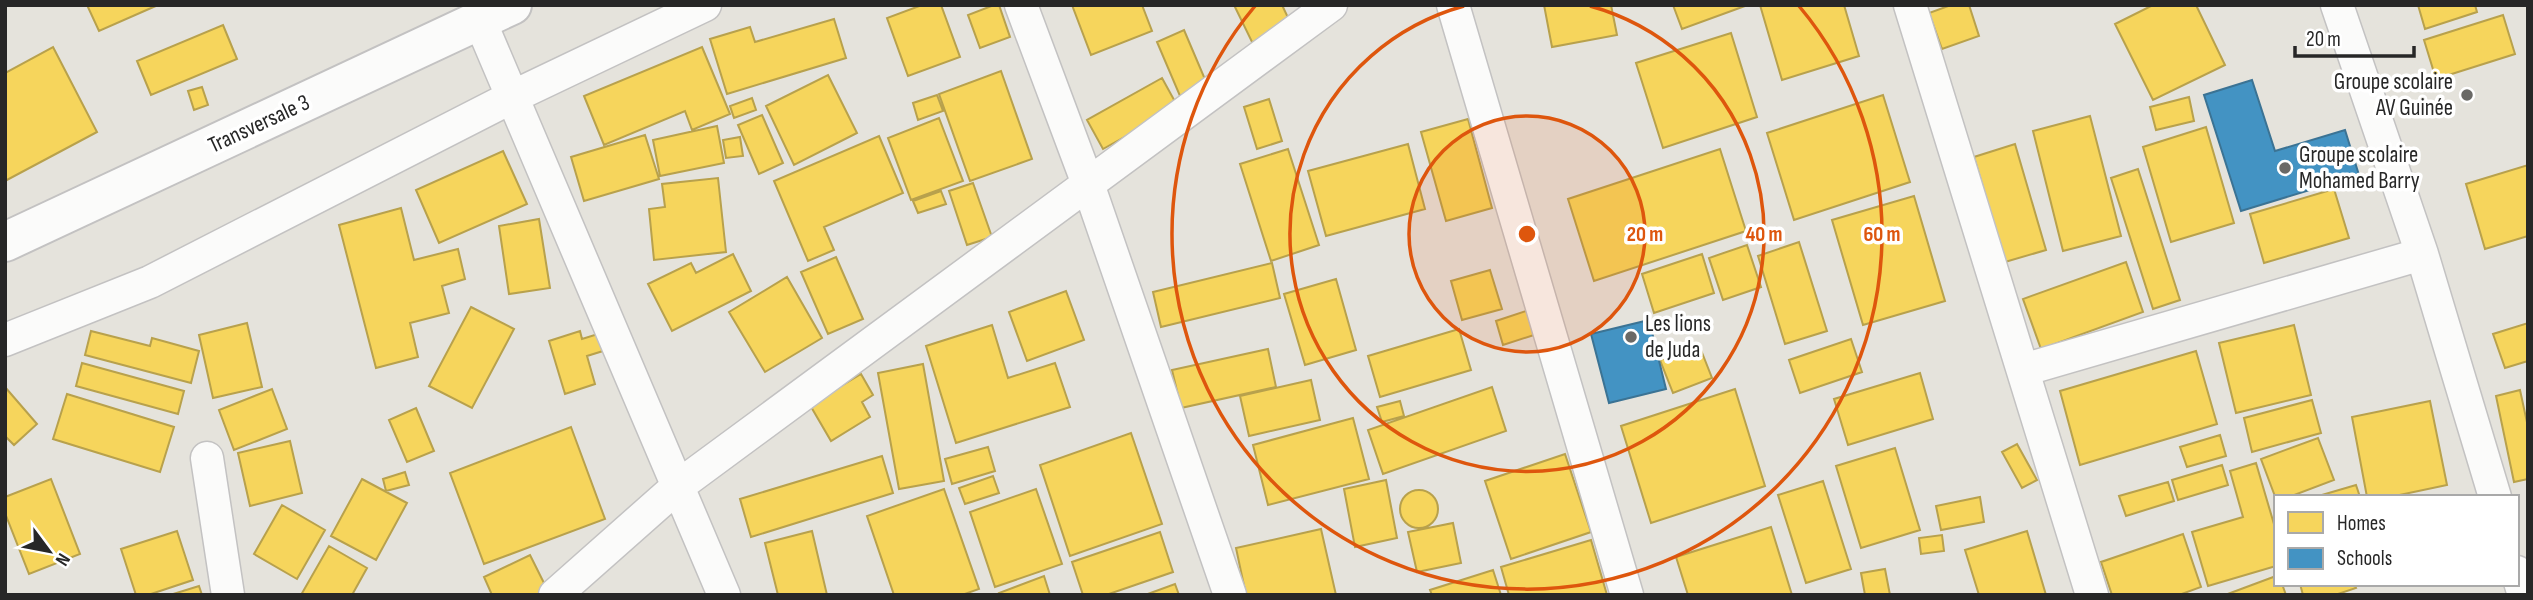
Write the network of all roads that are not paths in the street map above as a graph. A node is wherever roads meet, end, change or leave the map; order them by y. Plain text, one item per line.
1 (705, 5) edge
2 (1021, 5) edge
3 (1331, 5) edge
4 (1454, 5) edge
5 (1910, 5) edge
6 (2337, 5) edge
7 (496, 13) edge
8 (512, 97) junction
9 (1088, 184) junction
10 (5, 242) edge
11 (2422, 254) junction
12 (5, 340) edge
13 (2023, 370) junction
14 (207, 457) dead end
15 (677, 487) junction
16 (2494, 495) edge
17 (228, 595) edge
18 (555, 595) edge
19 (724, 595) edge
20 (1230, 595) edge
21 (1627, 595) edge
22 (2092, 595) edge

1 - 8 street
2 - 9 street
3 - 9 street
4 - 21 street
5 - 13 street
6 - 11 street
7 - 8 street
7 - 10 main road, Transversale 3
8 - 12 street
8 - 15 street
9 - 15 street
9 - 20 street
11 - 13 street
11 - 16 street
13 - 22 street
14 - 17 street
15 - 18 street
15 - 19 street

